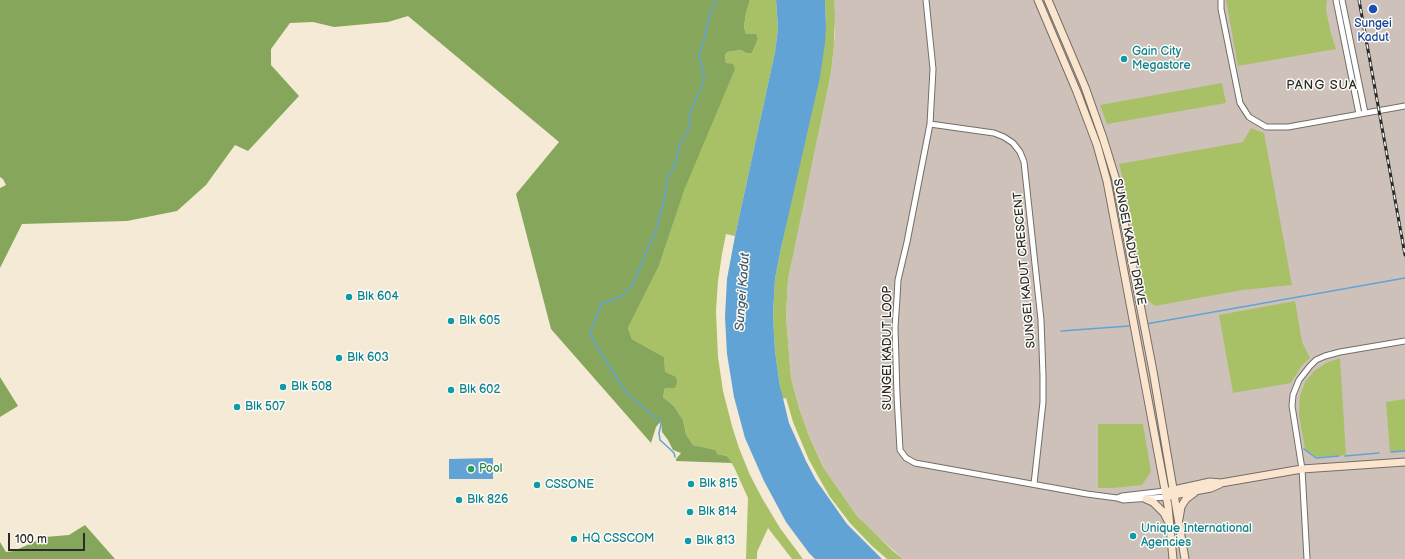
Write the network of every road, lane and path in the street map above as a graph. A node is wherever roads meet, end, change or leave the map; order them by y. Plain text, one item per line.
1 (926, 0) edge
2 (1038, 0) edge
3 (1048, 0) edge
4 (1221, 0) edge
5 (1336, 0) edge
6 (1342, 0) edge
7 (1405, 106) edge
8 (1365, 113) junction
9 (1359, 114) junction
10 (930, 124) junction
11 (1405, 341) edge
12 (1162, 422) junction
13 (1154, 433) junction
14 (1405, 462) edge
15 (1302, 469) junction
16 (1221, 483) junction
17 (1034, 484) junction
18 (1203, 490) junction
19 (1169, 494) junction
20 (1117, 498) junction
21 (1146, 499) junction
22 (1179, 521) junction
23 (1170, 524) junction
24 (1173, 559) edge
25 (1185, 559) edge
26 (1307, 559) edge

1 - 10 street, SUNGEI KADUT LOOP
2 - 13 main road, SUNGEI KADUT DRIVE
3 - 12 main road, SUNGEI KADUT DRIVE
4 - 9 street
5 - 9 street
6 - 8 street
7 - 8 street
8 - 9 street
10 - 17 street, SUNGEI KADUT CRESCENT
10 - 17 street, SUNGEI KADUT LOOP
11 - 15 street
12 - 13 main road
12 - 19 main road, SUNGEI KADUT DRIVE
13 - 19 main road, SUNGEI KADUT DRIVE
14 - 15 main road
15 - 16 main road
15 - 26 street
16 - 18 main road
16 - 19 main road
17 - 20 street, SUNGEI KADUT LOOP
18 - 19 main road
18 - 22 main road
19 - 20 street, SUNGEI KADUT LOOP
19 - 21 street, SUNGEI KADUT LOOP
19 - 22 main road
19 - 23 main road
20 - 21 street, SUNGEI KADUT LOOP
21 - 23 main road
22 - 25 main road
23 - 24 main road

